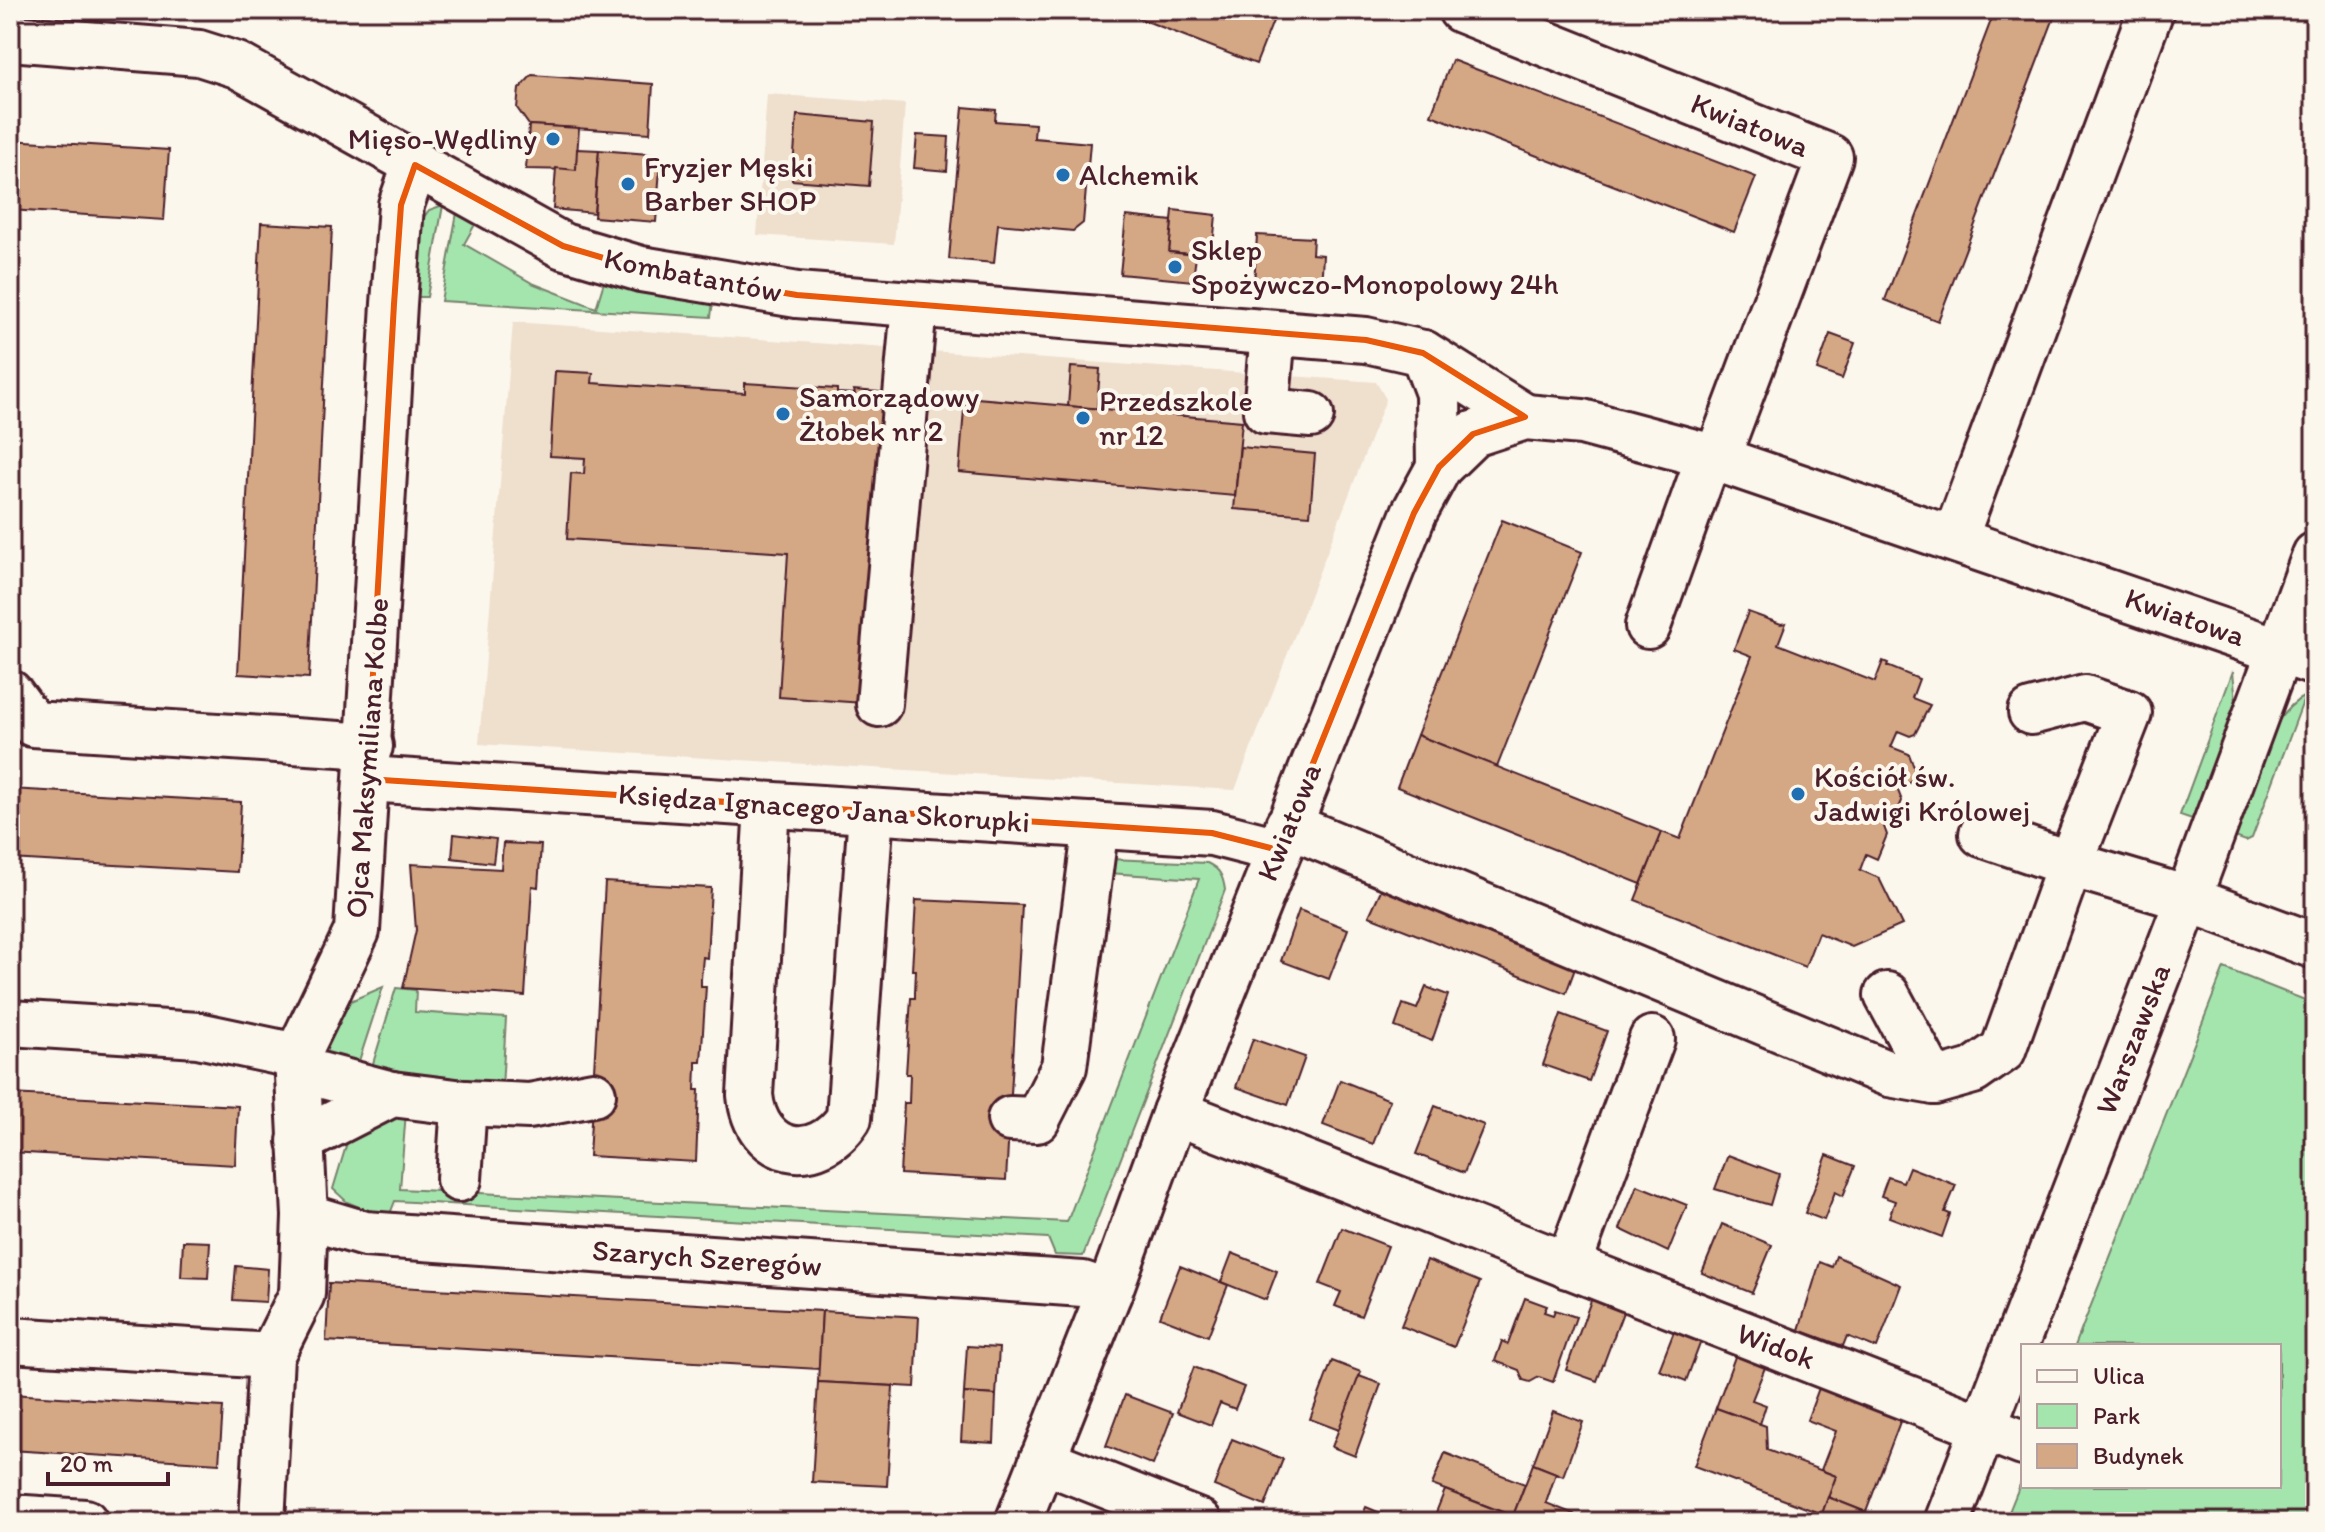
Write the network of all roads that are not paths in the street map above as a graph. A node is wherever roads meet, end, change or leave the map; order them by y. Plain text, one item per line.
1 (1461, 10) edge
2 (2151, 10) edge
3 (10, 38) edge
4 (415, 165) junction
5 (914, 305) junction
6 (1273, 333) junction
7 (1423, 353) junction
8 (1311, 415) dead end
9 (1525, 417) junction
10 (1713, 457) junction
11 (1439, 467) junction
12 (1955, 538) junction
13 (2315, 555) edge
14 (1648, 626) dead end
15 (2297, 657) edge
16 (10, 693) edge
17 (879, 704) dead end
18 (2031, 712) dead end
19 (368, 762) junction
20 (767, 805) junction
21 (871, 812) junction
22 (1096, 825) junction
23 (1982, 834) dead end
24 (1283, 837) junction
25 (2070, 864) junction
26 (2188, 899) junction
27 (2315, 946) edge
28 (1887, 995) dead end
29 (10, 1023) edge
30 (1652, 1039) dead end
31 (297, 1062) junction
32 (1934, 1082) junction
33 (392, 1094) junction
34 (593, 1094) dead end
35 (464, 1103) junction
36 (1175, 1112) junction
37 (1010, 1119) dead end
38 (300, 1141) junction
39 (459, 1179) dead end
40 (305, 1216) junction
41 (1568, 1266) junction
42 (1109, 1293) junction
43 (10, 1340) edge
44 (2035, 1344) edge
45 (271, 1356) junction
46 (2021, 1385) edge
47 (2004, 1434) edge
48 (1042, 1460) junction
49 (10, 1517) edge
50 (85, 1522) edge
51 (262, 1522) edge
52 (1018, 1522) edge
53 (1199, 1522) edge
54 (1947, 1522) edge

1 - 10 street, Kwiatowa
2 - 12 street
3 - 4 street, Kombatantów
4 - 5 street, Kombatantów
4 - 19 street, Ojca Maksymiliana Kolbe
5 - 6 street, Kombatantów
5 - 17 street
6 - 7 street, Kombatantów
6 - 8 street
7 - 9 street, Kombatantów
7 - 11 street
9 - 10 street, Kwiatowa
9 - 11 street, Kwiatowa
10 - 12 street, Kwiatowa
10 - 14 street
11 - 24 street, Kwiatowa
12 - 15 street, Kwiatowa
13 - 15 street, Warszawska
15 - 26 street, Warszawska
16 - 19 street, Księdza Ignacego Jana Skorupki
18 - 25 street
19 - 20 street, Księdza Ignacego Jana Skorupki
19 - 31 street, Ojca Maksymiliana Kolbe
20 - 21 street, Księdza Ignacego Jana Skorupki
20 - 21 street
21 - 22 street, Księdza Ignacego Jana Skorupki
22 - 24 street, Księdza Ignacego Jana Skorupki
22 - 37 street
23 - 25 street
24 - 32 street, Księdza Ignacego Jana Skorupki
24 - 36 street, Kwiatowa
25 - 26 street
25 - 32 street
26 - 27 street
26 - 44 street, Warszawska
28 - 32 street
29 - 31 street
30 - 41 street
31 - 33 street
31 - 38 street, Ojca Maksymiliana Kolbe
33 - 35 street
33 - 38 street
34 - 35 street
35 - 39 street
36 - 41 street, Widok
36 - 42 street, Kwiatowa
38 - 40 street, Ojca Maksymiliana Kolbe
40 - 42 street, Szarych Szeregów
40 - 45 street, Ojca Maksymiliana Kolbe
41 - 47 street, Widok
42 - 48 street, Kwiatowa
43 - 45 street
45 - 51 street, Ojca Maksymiliana Kolbe
46 - 47 street, Warszawska
47 - 54 street, Warszawska
48 - 52 street, Kwiatowa
48 - 53 street
49 - 50 street

